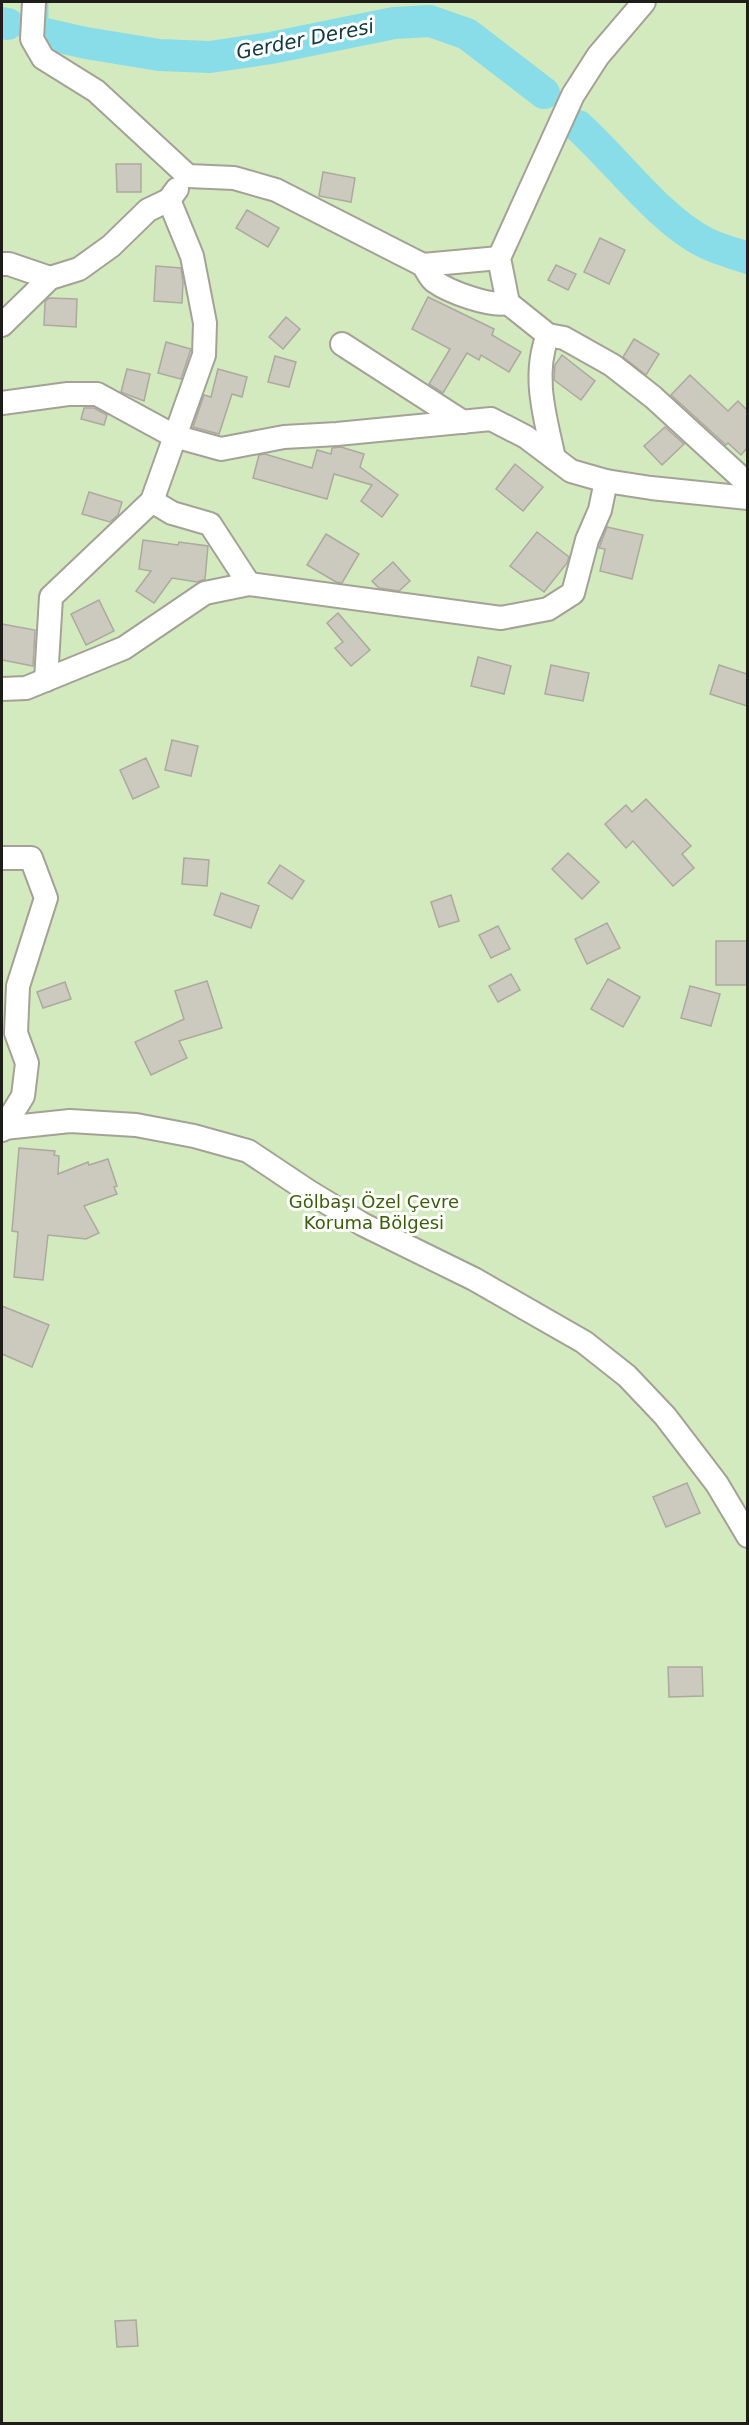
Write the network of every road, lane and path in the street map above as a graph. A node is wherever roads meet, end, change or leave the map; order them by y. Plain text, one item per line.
1 (34, 2) edge
2 (644, 2) edge
3 (188, 176) junction
4 (169, 200) junction
5 (499, 258) junction
6 (2, 264) edge
7 (423, 264) junction
8 (50, 278) junction
9 (508, 303) junction
10 (2, 325) edge
11 (548, 335) junction
12 (342, 344) dead end
13 (2, 403) edge
14 (463, 422) junction
15 (174, 436) junction
16 (554, 458) junction
17 (606, 481) junction
18 (747, 484) edge
19 (747, 498) edge
20 (152, 501) junction
21 (249, 584) junction
22 (36, 684) junction
23 (2, 689) edge
24 (2, 703) edge
25 (2, 858) edge
26 (3, 1129) edge
27 (747, 1536) edge

1 - 3 street
2 - 5 street
3 - 4 street
3 - 7 street
4 - 8 street
4 - 15 street
5 - 7 street
5 - 9 street
6 - 8 street
7 - 9 street
8 - 10 street
9 - 11 street
11 - 16 street
11 - 18 street
12 - 14 street
13 - 15 street
14 - 15 street
14 - 16 street
15 - 20 street
16 - 17 street
17 - 19 street
17 - 21 street
20 - 21 street
20 - 22 street
21 - 22 street
22 - 23 street
22 - 24 street
25 - 26 street
26 - 27 street

